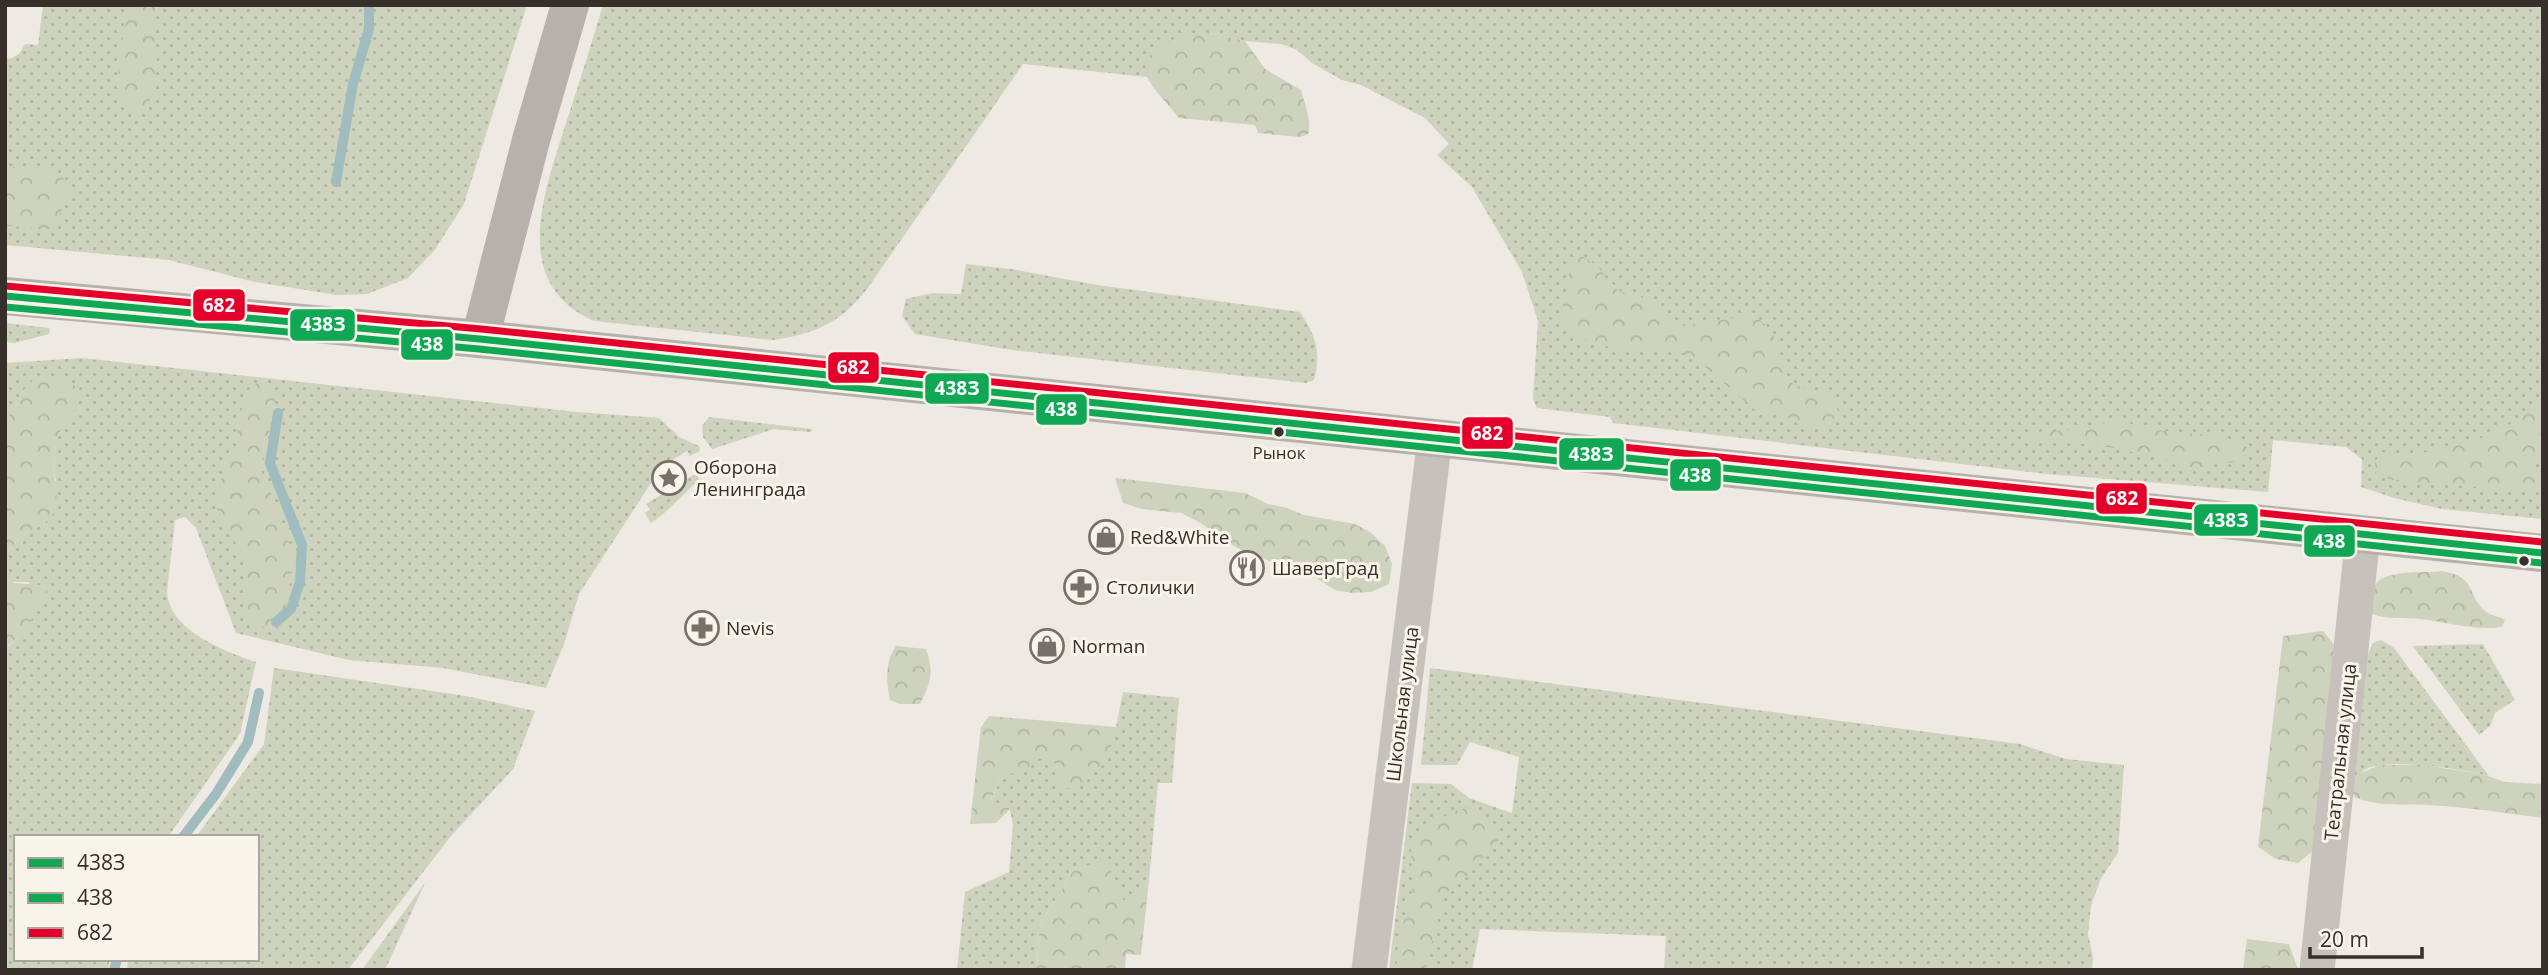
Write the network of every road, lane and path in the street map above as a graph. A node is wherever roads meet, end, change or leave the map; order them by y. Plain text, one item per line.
1 (570, 5) edge
2 (5, 296) edge
3 (480, 339) junction
4 (1435, 438) junction
5 (2363, 535) junction
6 (2543, 553) edge
7 (1369, 970) edge
8 (2318, 970) edge

1 - 3 main road
2 - 3 main road
3 - 4 main road
4 - 5 main road
4 - 7 street, Школьная улица
5 - 6 main road
5 - 8 street, Театральная улица

